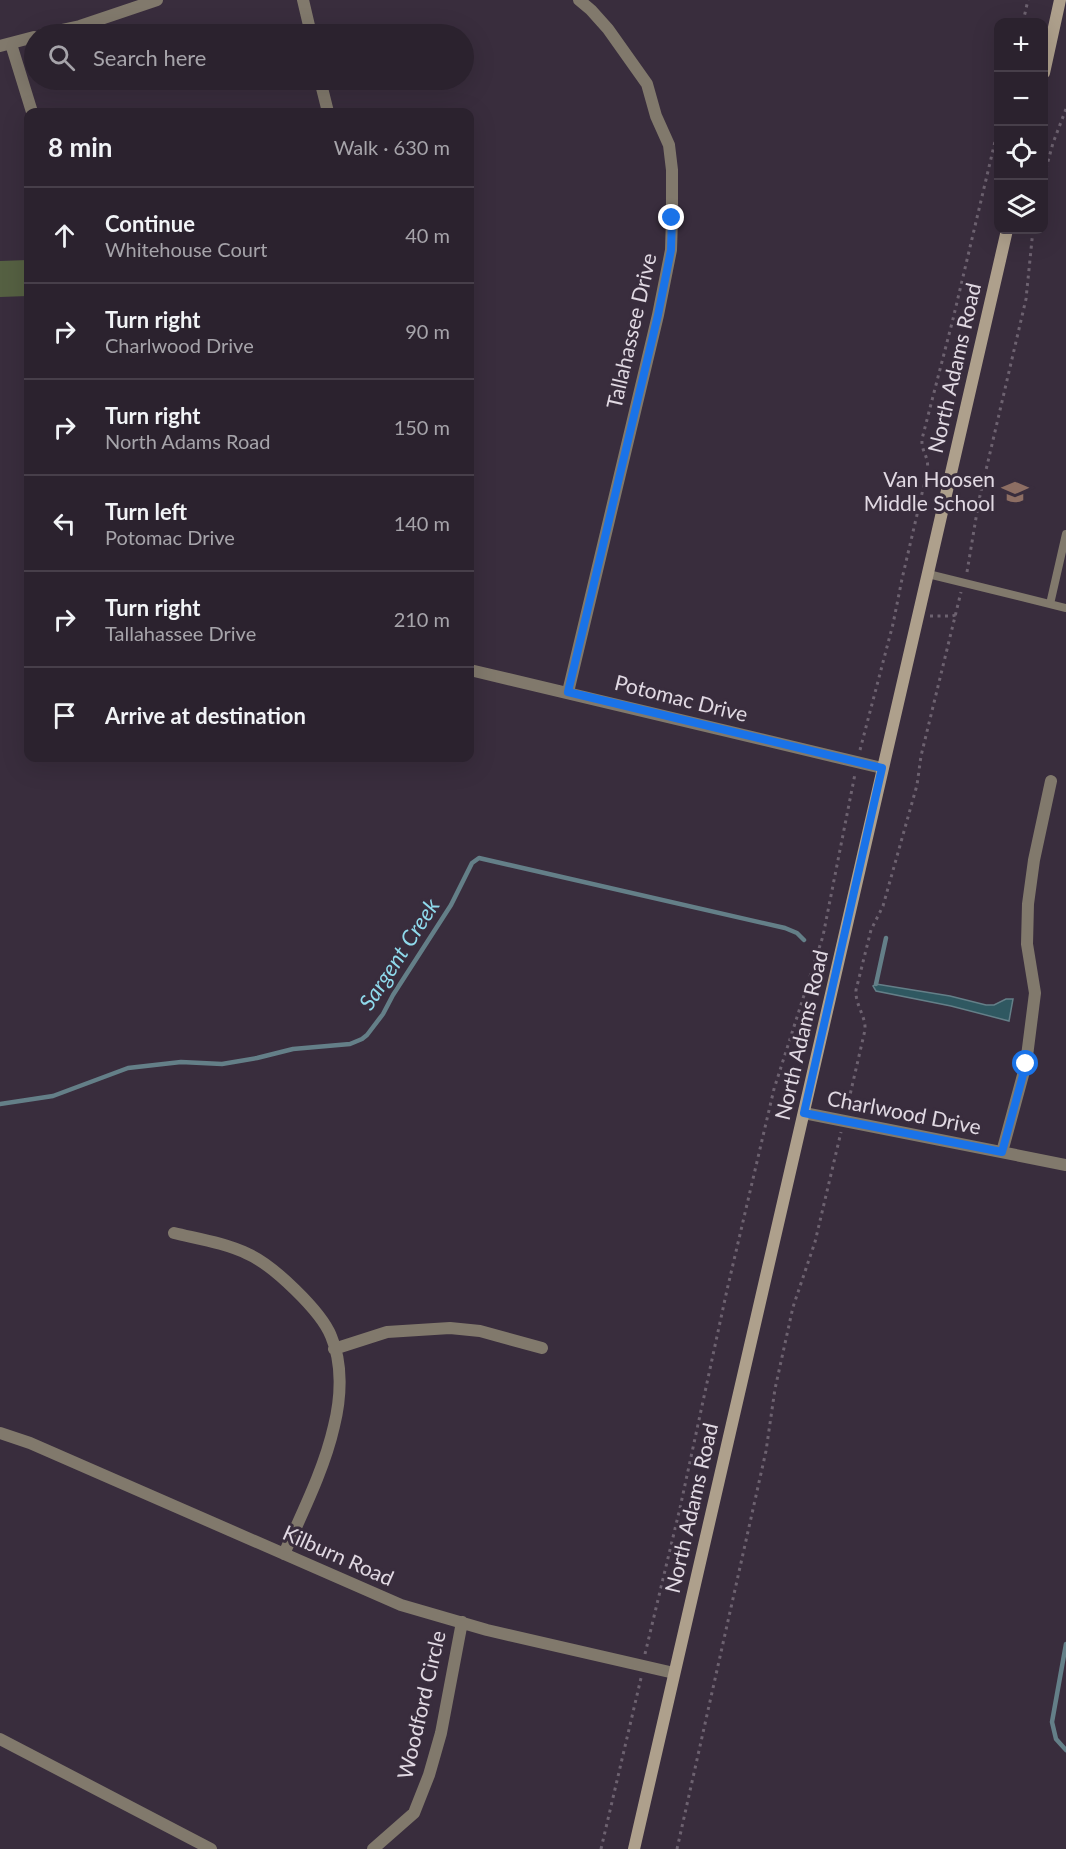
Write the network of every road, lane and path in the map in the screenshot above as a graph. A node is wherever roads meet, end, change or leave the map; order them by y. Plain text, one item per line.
1 (157, 0) edge
2 (303, 0) edge
3 (579, 0) edge
4 (1028, 0) edge
5 (1060, 0) edge
6 (1024, 18) edge
7 (86, 24) edge
8 (308, 24) edge
9 (24, 40) edge
10 (5, 45) edge
11 (1048, 54) edge
12 (322, 90) edge
13 (30, 108) edge
14 (327, 108) edge
15 (1066, 109) edge
16 (994, 150) edge
17 (1048, 161) edge
18 (1006, 234) edge
19 (1033, 234) edge
20 (1066, 534) edge
21 (968, 569) dead end
22 (928, 574) junction
23 (959, 600) dead end
24 (1050, 604) junction
25 (1066, 608) edge
26 (956, 615) junction
27 (939, 617) dead end
28 (474, 671) edge
29 (568, 692) junction
30 (860, 746) dead end
31 (882, 768) junction
32 (1051, 781) dead end
33 (854, 785) dead end
34 (847, 1110) dead end
35 (804, 1113) junction
36 (841, 1134) dead end
37 (1002, 1152) junction
38 (1066, 1165) edge
39 (174, 1233) dead end
40 (542, 1348) dead end
41 (334, 1350) junction
42 (0, 1433) edge
43 (284, 1554) junction
44 (462, 1622) junction
45 (646, 1653) dead end
46 (674, 1673) junction
47 (641, 1679) dead end
48 (0, 1739) edge
49 (211, 1849) edge
50 (374, 1849) edge
51 (601, 1849) edge
52 (634, 1849) edge
53 (677, 1849) edge

1 - 7 street
2 - 8 street
3 - 29 street, Tallahassee Drive
4 - 6 path
5 - 11 main road
9 - 10 street
10 - 13 street
12 - 14 street
15 - 17 path
16 - 30 path
18 - 22 main road, North Adams Road
19 - 21 path
20 - 24 lane
22 - 24 lane
22 - 31 main road, North Adams Road
23 - 26 path
24 - 25 lane
26 - 27 path
26 - 34 path
28 - 29 street, Potomac Drive
29 - 31 street, Potomac Drive
31 - 35 main road, North Adams Road
32 - 37 street
33 - 45 path
35 - 37 street, Charlwood Drive
35 - 46 main road, North Adams Road
36 - 53 path
37 - 38 street, Charlwood Drive
39 - 41 street
40 - 41 street
41 - 43 street
42 - 43 street, Kilburn Road
43 - 44 street, Kilburn Road
44 - 46 street, Kilburn Road
44 - 50 street, Woodford Circle
46 - 52 main road, North Adams Road
47 - 51 path
48 - 49 street

